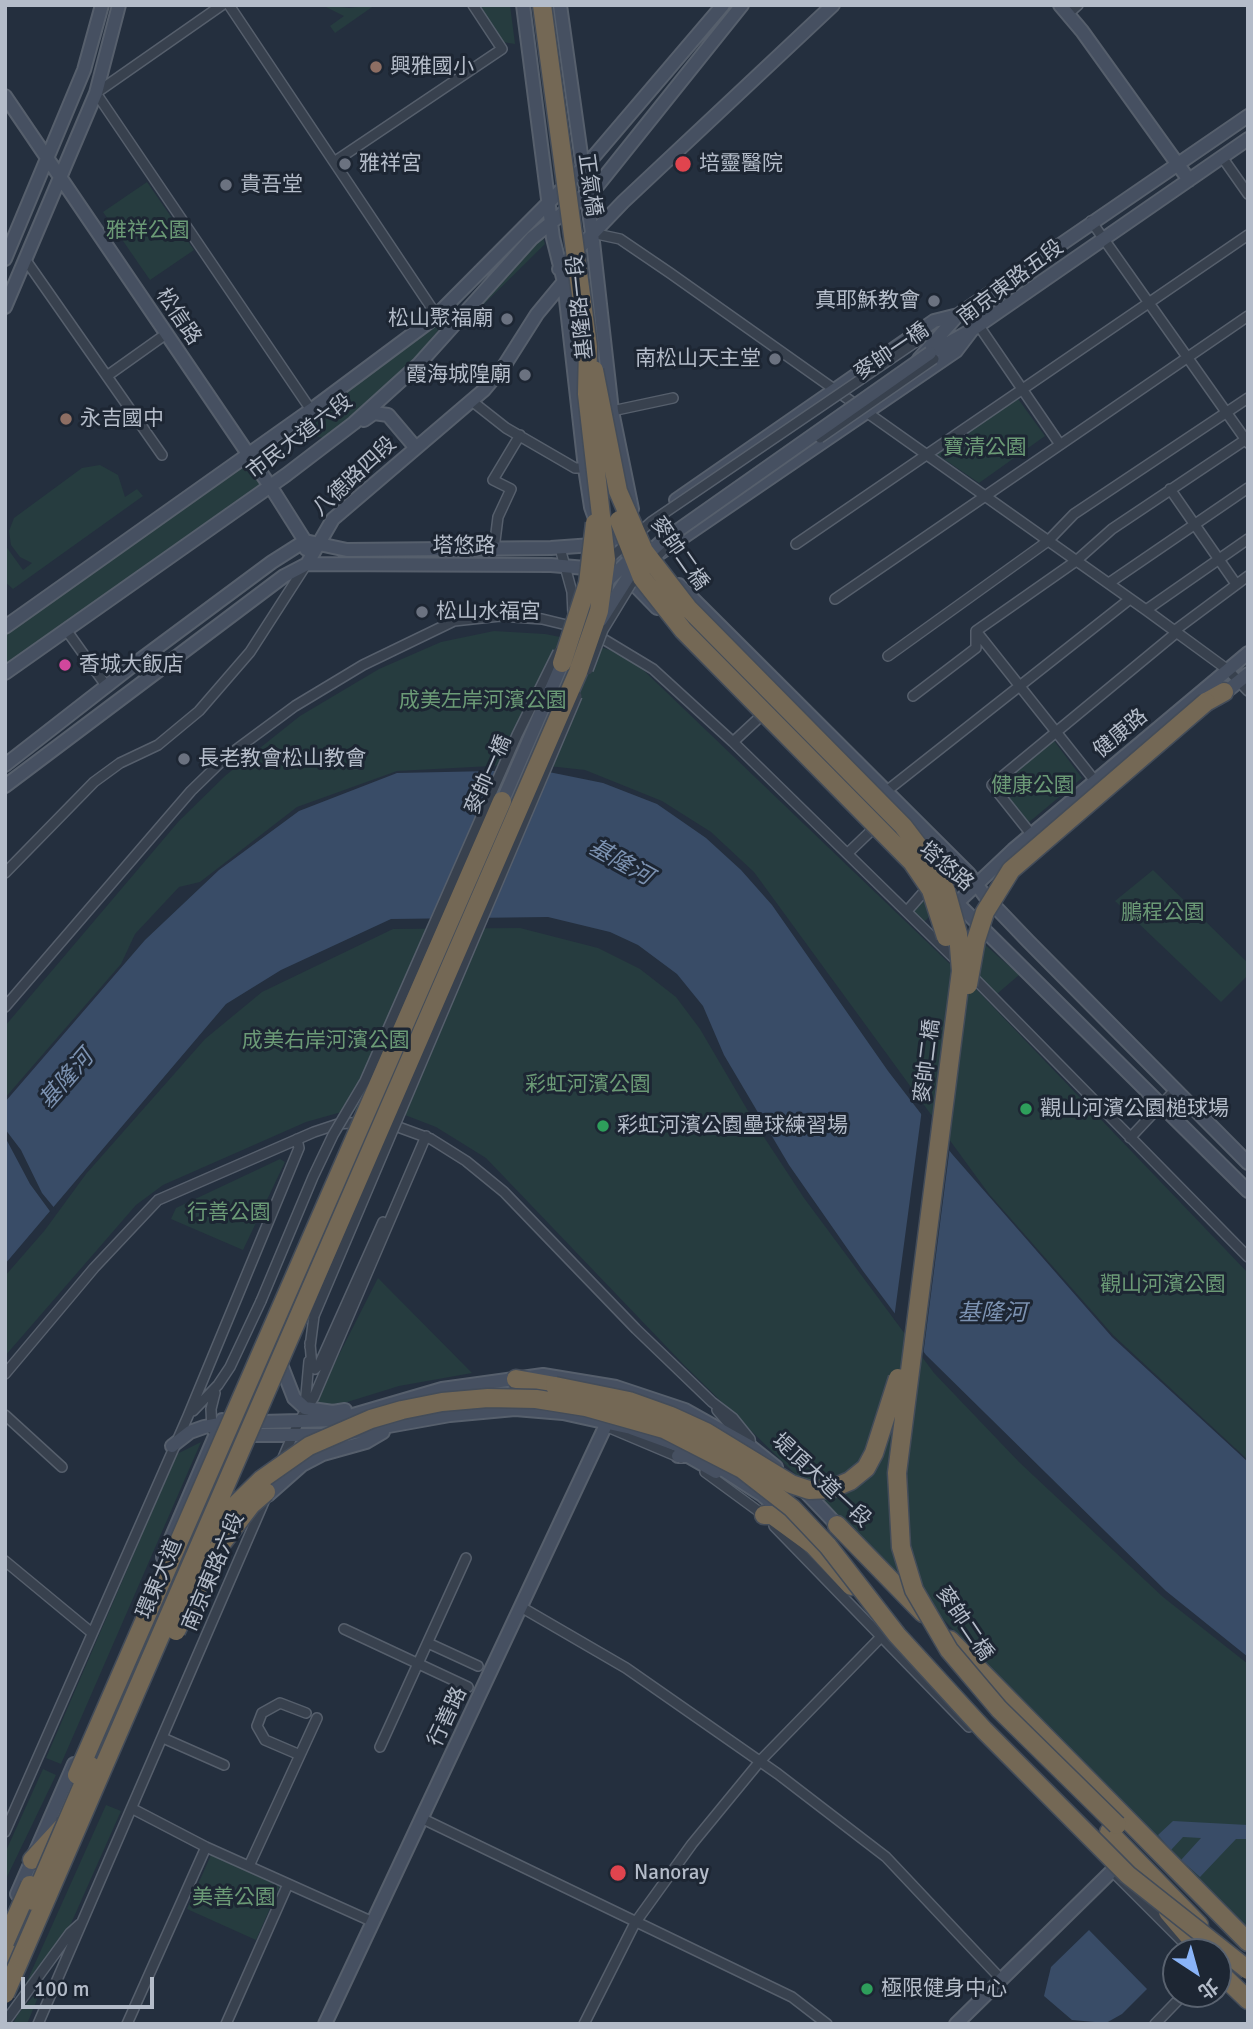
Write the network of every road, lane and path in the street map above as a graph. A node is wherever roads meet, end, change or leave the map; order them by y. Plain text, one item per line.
1 (102, 5) edge
2 (119, 5) edge
3 (222, 5) edge
4 (229, 5) edge
5 (473, 5) edge
6 (523, 5) edge
7 (542, 5) edge
8 (560, 5) edge
9 (723, 5) edge
10 (742, 5) edge
11 (832, 5) edge
12 (1069, 8) edge
13 (529, 48) junction
14 (566, 49) junction
15 (96, 93) junction
16 (5, 96) edge
17 (1248, 116) edge
18 (1248, 139) edge
19 (46, 157) junction
20 (1222, 157) junction
21 (334, 162) junction
22 (1177, 164) junction
23 (583, 168) junction
24 (60, 177) junction
25 (1189, 180) junction
26 (1248, 194) edge
27 (586, 195) junction
28 (548, 204) junction
29 (551, 221) junction
30 (1091, 221) junction
31 (592, 233) junction
32 (1248, 235) edge
33 (1104, 239) junction
34 (7, 248) edge
35 (25, 260) junction
36 (559, 269) junction
37 (564, 282) junction
38 (1148, 301) junction
39 (5, 307) edge
40 (958, 315) junction
41 (437, 316) junction
42 (1248, 316) edge
43 (976, 328) junction
44 (166, 334) junction
45 (920, 339) dead end
46 (588, 347) junction
47 (1187, 357) junction
48 (591, 373) junction
49 (107, 376) junction
50 (833, 390) junction
51 (1024, 390) junction
52 (673, 398) dead end
53 (1248, 398) edge
54 (473, 402) junction
55 (311, 410) junction
56 (612, 411) junction
57 (1226, 412) junction
58 (866, 415) junction
59 (520, 435) junction
60 (1247, 440) edge
61 (1059, 443) junction
62 (416, 448) junction
63 (320, 449) junction
64 (162, 455) dead end
65 (248, 455) junction
66 (924, 455) junction
67 (585, 468) junction
68 (269, 486) junction
69 (1248, 488) edge
70 (1170, 489) junction
71 (985, 497) junction
72 (1194, 524) junction
73 (636, 527) junction
74 (1248, 539) edge
75 (1048, 541) junction
76 (311, 542) junction
77 (606, 544) junction
78 (796, 544) dead end
79 (560, 548) junction
80 (494, 549) junction
81 (651, 559) junction
82 (1219, 559) junction
83 (1076, 561) junction
84 (307, 564) junction
85 (565, 566) junction
86 (621, 571) junction
87 (1248, 576) edge
88 (1110, 583) junction
89 (1236, 584) junction
90 (835, 599) dead end
91 (1130, 599) junction
92 (1146, 610) junction
93 (570, 625) junction
94 (5, 626) edge
95 (67, 631) junction
96 (976, 631) junction
97 (1175, 632) junction
98 (1248, 653) edge
99 (888, 656) dead end
100 (570, 668) junction
101 (1228, 670) junction
102 (5, 673) edge
103 (1237, 682) edge
104 (1018, 686) junction
105 (107, 687) junction
106 (1248, 691) edge
107 (913, 696) dead end
108 (761, 716) junction
109 (1055, 732) junction
110 (733, 741) junction
111 (5, 765) edge
112 (1095, 781) junction
113 (5, 786) edge
114 (884, 793) junction
115 (874, 828) junction
116 (1031, 834) junction
117 (1013, 850) junction
118 (849, 852) junction
119 (1027, 865) junction
120 (5, 873) edge
121 (976, 883) junction
122 (932, 886) junction
123 (985, 896) junction
124 (962, 905) junction
125 (907, 911) junction
126 (5, 1007) edge
127 (956, 1024) junction
128 (1177, 1089) junction
129 (1162, 1104) junction
130 (424, 1135) junction
131 (1130, 1138) junction
132 (298, 1139) junction
133 (1248, 1163) edge
134 (340, 1170) junction
135 (358, 1182) junction
136 (1248, 1191) edge
137 (326, 1229) junction
138 (1248, 1257) edge
139 (308, 1313) junction
140 (310, 1343) junction
141 (280, 1362) junction
142 (5, 1374) edge
143 (898, 1378) junction
144 (516, 1379) junction
145 (218, 1385) junction
146 (305, 1408) junction
147 (363, 1410) junction
148 (495, 1411) junction
149 (5, 1415) edge
150 (188, 1416) junction
151 (605, 1426) junction
152 (393, 1427) junction
153 (215, 1428) junction
154 (296, 1429) junction
155 (251, 1430) junction
156 (172, 1446) junction
157 (751, 1447) junction
158 (678, 1456) junction
159 (62, 1467) dead end
160 (742, 1481) junction
161 (268, 1495) junction
162 (764, 1515) junction
163 (837, 1525) joint
164 (813, 1545) junction
165 (467, 1558) dead end
166 (5, 1561) edge
167 (521, 1607) junction
168 (344, 1629) dead end
169 (92, 1633) junction
170 (881, 1637) junction
171 (428, 1643) junction
172 (418, 1664) junction
173 (478, 1666) dead end
174 (468, 1687) dead end
175 (306, 1713) dead end
176 (317, 1718) dead end
177 (110, 1725) junction
178 (163, 1738) junction
179 (380, 1747) dead end
180 (115, 1754) junction
181 (300, 1755) junction
182 (761, 1760) junction
183 (224, 1765) dead end
184 (86, 1809) junction
185 (133, 1809) junction
186 (421, 1818) junction
187 (68, 1820) junction
188 (1113, 1828) junction
189 (5, 1832) edge
190 (206, 1847) junction
191 (32, 1860) junction
192 (249, 1866) junction
193 (1112, 1871) junction
194 (288, 1884) junction
195 (84, 1921) junction
196 (373, 1922) junction
197 (635, 1923) junction
198 (6, 1933) edge
199 (1178, 1938) edge
200 (1190, 1938) edge
201 (1195, 1938) edge
202 (1248, 1942) edge
203 (1248, 1956) edge
204 (5, 1965) edge
205 (1232, 1967) edge
206 (1248, 1970) edge
207 (1001, 1979) junction
208 (1248, 1980) edge
209 (1232, 1985) edge
210 (5, 1994) edge
211 (1232, 1994) edge
212 (1248, 2000) edge
213 (5, 2004) edge
214 (1170, 2008) edge
215 (1248, 2011) edge
216 (5, 2022) edge
217 (38, 2024) edge
218 (127, 2024) edge
219 (226, 2024) edge
220 (325, 2024) edge
221 (584, 2024) edge
222 (827, 2024) edge
223 (956, 2024) edge
224 (1155, 2024) edge

1 - 19 main road
2 - 15 main road
3 - 15 street
4 - 21 street
5 - 21 street
6 - 13 main road, 基隆路一段
7 - 46 highway, 正氣橋, bridge
7 - 48 highway, 正氣橋, bridge
8 - 14 main road, 基隆路一段
9 - 23 main road, 市民大道六段
10 - 27 main road, 市民大道六段
11 - 31 main road, 八德路四段
12 - 22 main road
13 - 14 main road
13 - 28 main road, 基隆路一段
14 - 23 main road, 基隆路一段
15 - 24 main road
15 - 55 street
16 - 19 main road, 松信路
17 - 22 main road, 南京東路五段
18 - 20 main road, 南京東路五段
19 - 24 main road, 松信路
19 - 34 main road
20 - 25 main road, 南京東路五段
20 - 26 street
21 - 41 street
22 - 25 main road
22 - 30 main road, 南京東路五段
23 - 27 main road, 基隆路一段
23 - 28 main road, 市民大道六段
24 - 35 main road
24 - 44 main road, 松信路
25 - 33 main road, 南京東路五段
27 - 29 main road, 市民大道六段
27 - 31 main road, 基隆路一段
28 - 29 main road, 基隆路一段
28 - 41 main road, 市民大道六段
29 - 36 main road, 基隆路一段
29 - 63 main road, 市民大道六段
30 - 33 street
30 - 40 main road, 南京東路五段
31 - 36 main road, 八德路四段
31 - 37 main road, 八德路四段
31 - 50 street
31 - 56 main road, 基隆路一段
32 - 38 street
33 - 38 street
33 - 43 main road, 南京東路五段
35 - 39 main road
35 - 49 street
36 - 37 main road, 基隆路一段
37 - 54 main road, 八德路四段
37 - 67 main road, 基隆路一段
37 - 77 main road
38 - 47 street
38 - 51 street
40 - 50 main road, 南京東路五段
40 - 153 main road, 麥帥一橋, bridge
41 - 55 main road, 市民大道六段
42 - 47 street
43 - 51 street
43 - 58 main road, 南京東路五段
43 - 139 main road, 麥帥一橋, bridge
44 - 49 street
44 - 65 main road, 松信路
45 - 145 street, bridge
46 - 100 highway, 正氣橋, bridge
46 - 127 highway, 麥帥二橋, bridge
47 - 57 street
47 - 61 street
48 - 100 highway, 正氣橋, bridge
48 - 122 highway, 麥帥二橋, bridge
49 - 64 street
50 - 58 street
50 - 73 main road, 南京東路五段
51 - 61 street
51 - 66 street
52 - 56 street
53 - 57 street
54 - 59 street
54 - 62 main road, 八德路四段
55 - 65 main road, 市民大道六段
56 - 73 main road, 基隆路一段
57 - 60 street
57 - 75 street
58 - 66 street
58 - 81 main road, 南京東路五段
59 - 67 street
59 - 80 street
60 - 70 street
61 - 71 street
62 - 63 main road
62 - 76 main road, 八德路四段
63 - 68 main road, 市民大道六段
65 - 68 main road, 松信路
65 - 94 main road, 市民大道六段
66 - 71 street
66 - 78 street
67 - 77 main road, 基隆路一段
68 - 76 main road, 松信路
68 - 95 main road, 市民大道六段
69 - 72 street
70 - 72 street
70 - 83 street
71 - 75 street
71 - 90 street
72 - 82 street
72 - 88 street
73 - 77 main road, 塔悠路
73 - 81 main road, 基隆路一段
74 - 82 street
75 - 83 street
75 - 99 street
76 - 80 main road, 塔悠路
76 - 84 main road, 八德路四段
76 - 105 main road, 八德路四段
77 - 79 main road, 塔悠路
77 - 86 main road, 塔悠路
79 - 80 main road, 塔悠路
79 - 85 street
81 - 86 main road, 南京東路五段
81 - 114 main road, 塔悠路
82 - 89 street
82 - 92 street
83 - 88 street
83 - 96 street
84 - 85 main road, 塔悠路
84 - 113 main road
84 - 120 street
85 - 86 main road, 塔悠路
85 - 93 street
86 - 108 main road, 塔悠路
86 - 122 highway
87 - 89 street
88 - 91 street
89 - 97 street
91 - 92 street
91 - 104 street
92 - 97 street
93 - 110 street
93 - 126 street
95 - 102 main road, 市民大道六段
95 - 105 street
96 - 104 street
96 - 107 street
97 - 101 street
97 - 109 street
98 - 101 main road, 健康路
100 - 134 highway, 麥帥一橋, bridge
100 - 135 highway, 麥帥一橋, bridge
101 - 103 street
101 - 112 main road, 健康路
103 - 106 street
103 - 119 main road, 健康路
103 - 127 highway, bridge
104 - 109 street
104 - 114 street
105 - 111 main road, 八德路四段
108 - 110 street
108 - 115 main road, 塔悠路
109 - 112 street
109 - 116 street
110 - 118 street
112 - 116 main road, 健康路
114 - 121 main road, 塔悠路
115 - 118 street
115 - 122 main road, 塔悠路
116 - 117 main road, 健康路
117 - 119 main road
117 - 121 main road, 健康路
118 - 125 street
119 - 123 main road, 健康路
121 - 123 main road, 塔悠路
121 - 124 main road, 健康路
122 - 124 main road, 塔悠路
122 - 125 street
122 - 143 highway, 麥帥二橋, bridge
123 - 124 main road, 健康路
123 - 128 main road, 塔悠路
124 - 129 main road, 塔悠路
125 - 131 street
127 - 188 highway, 麥帥二橋, bridge
128 - 129 street
128 - 133 main road, 塔悠路
129 - 131 street
129 - 136 main road, 塔悠路
130 - 132 street
130 - 140 street
130 - 146 street, 南京東路六段
130 - 157 street
131 - 138 street
132 - 142 street
132 - 150 street
134 - 137 highway, bridge
134 - 198 highway, 環東大道, bridge
135 - 137 highway, bridge
135 - 184 highway, 環東大道, bridge
137 - 177 highway
139 - 140 street
139 - 141 main road, 南京東路六段
140 - 146 street
141 - 146 main road
141 - 155 main road, 南京東路六段
143 - 144 highway, bridge
143 - 188 highway, 麥帥二橋, bridge
144 - 147 main road, 堤頂大道一段
144 - 157 main road, 堤頂大道一段
145 - 150 street
145 - 153 street
146 - 147 main road
146 - 154 street, 南京東路六段
147 - 154 main road, 堤頂大道一段
148 - 151 street, 堤頂大道一段
148 - 152 main road, 堤頂大道一段
148 - 160 main road, 堤頂大道一段
149 - 159 street
150 - 156 street
151 - 158 street, 堤頂大道一段
151 - 167 main road, 行善路
152 - 154 main road, 堤頂大道一段
152 - 161 main road
153 - 155 main road, 堤頂大道一段
153 - 156 main road
153 - 191 main road
154 - 155 main road, 堤頂大道一段
154 - 161 street, 南京東路六段
155 - 180 main road, 南京東路六段
156 - 169 street
157 - 160 main road
157 - 163 main road, 堤頂大道一段
158 - 160 main road
158 - 162 street, 堤頂大道一段
160 - 164 main road, 堤頂大道一段
161 - 178 street, 南京東路六段
162 - 164 highway
162 - 170 street, 堤頂大道一段
163 - 202 highway, 堤頂大道一段
164 - 200 highway, 堤頂大道一段
165 - 171 street
166 - 169 street
167 - 182 street
167 - 186 main road, 行善路
168 - 172 street
169 - 189 street
170 - 182 street
170 - 193 street, 堤頂大道一段
171 - 172 street
171 - 173 street
172 - 174 street
172 - 179 street
175 - 181 street
176 - 181 street
177 - 180 highway
177 - 187 highway
178 - 183 street
178 - 185 street, 南京東路六段
180 - 213 main road, 南京東路六段
181 - 192 street
182 - 197 street
182 - 207 street
184 - 201 highway, bridge
184 - 210 highway, 環東大道, bridge
185 - 190 street
185 - 195 street, 南京東路六段
186 - 196 main road, 行善路
186 - 197 street
187 - 191 highway
187 - 204 highway
188 - 203 highway
188 - 208 highway
190 - 192 street
190 - 218 street
191 - 198 main road
192 - 194 street
193 - 199 street, 堤頂大道一段
193 - 207 main road
194 - 196 street
194 - 219 street
195 - 216 street
195 - 217 street, 南京東路六段
196 - 220 main road, 行善路
197 - 221 street
197 - 222 street
198 - 206 highway, bridge
205 - 208 highway
207 - 223 main road
209 - 212 highway
211 - 215 street
214 - 224 street

